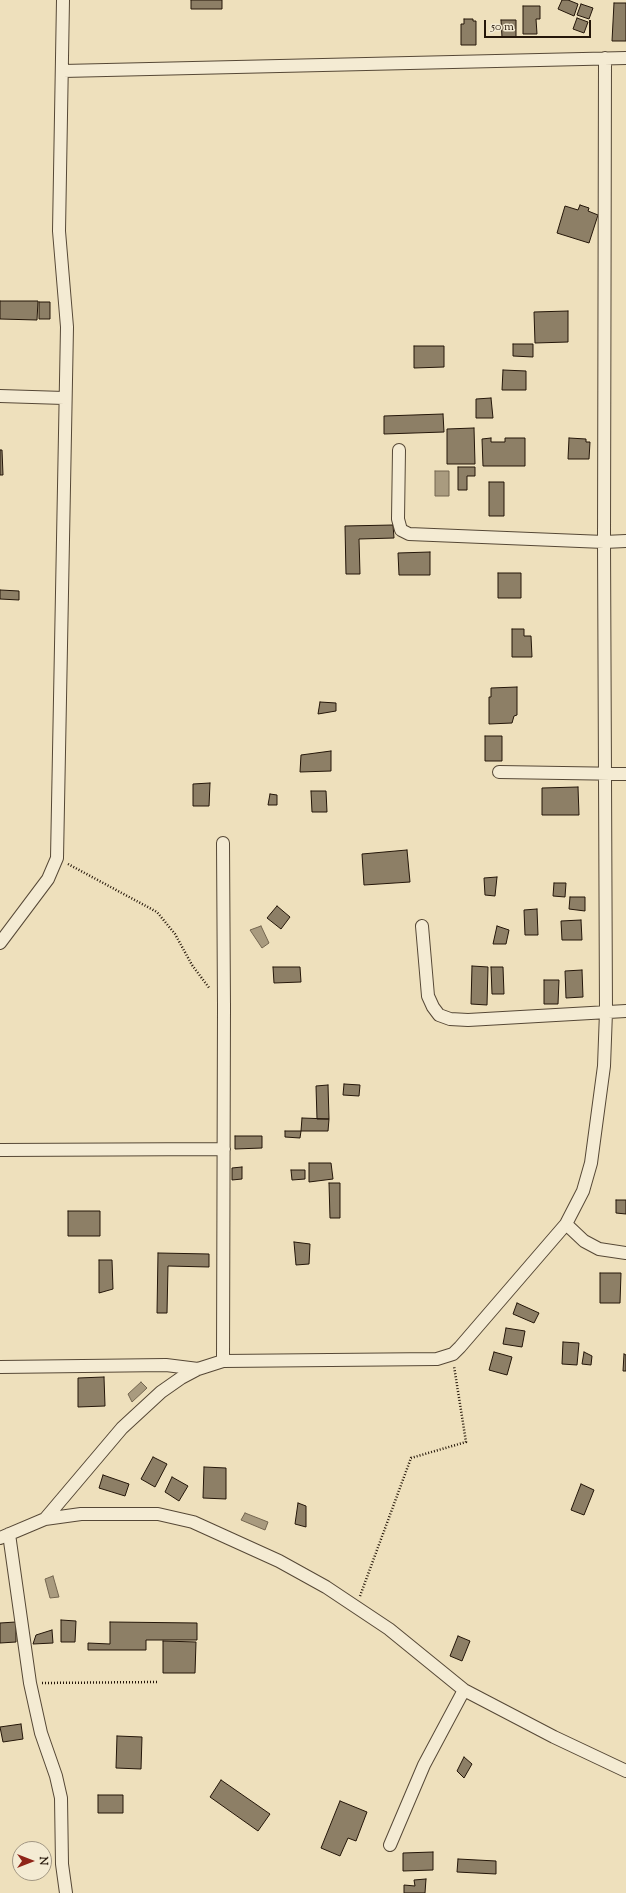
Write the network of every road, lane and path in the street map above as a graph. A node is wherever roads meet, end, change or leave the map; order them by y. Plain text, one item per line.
1 (63, 0) edge
2 (606, 58) junction
3 (626, 58) edge
4 (63, 71) junction
5 (0, 396) edge
6 (64, 398) junction
7 (399, 450) dead end
8 (626, 541) edge
9 (604, 542) junction
10 (499, 772) dead end
11 (604, 774) junction
12 (626, 774) edge
13 (223, 843) dead end
14 (57, 858) junction
15 (422, 926) dead end
16 (0, 943) edge
17 (224, 1007) junction
18 (606, 1012) junction
19 (626, 1012) edge
20 (0, 1150) edge
21 (224, 1150) junction
22 (566, 1224) junction
23 (626, 1253) edge
24 (452, 1354) junction
25 (223, 1361) junction
26 (0, 1367) edge
27 (198, 1369) junction
28 (45, 1519) junction
29 (4, 1536) edge
30 (356, 1606) junction
31 (157, 1682) dead end
32 (30, 1683) junction
33 (464, 1690) junction
34 (626, 1771) edge
35 (390, 1845) dead end
36 (66, 1893) edge

1 - 4 street
2 - 3 street
2 - 4 street
2 - 9 street
4 - 6 street
5 - 6 street
6 - 14 street
7 - 9 street
8 - 9 street
9 - 11 street
10 - 11 street
11 - 12 street
11 - 18 street
13 - 17 street
14 - 16 street
14 - 17 path
15 - 18 street
17 - 21 street
18 - 19 street
18 - 22 street
20 - 21 street
21 - 25 street
22 - 23 street
22 - 24 street
24 - 25 street
24 - 30 path
25 - 27 street
26 - 27 street
27 - 28 street
28 - 29 street
28 - 30 street
29 - 32 street
30 - 33 street
31 - 32 path
32 - 36 street
33 - 34 street
33 - 35 street

